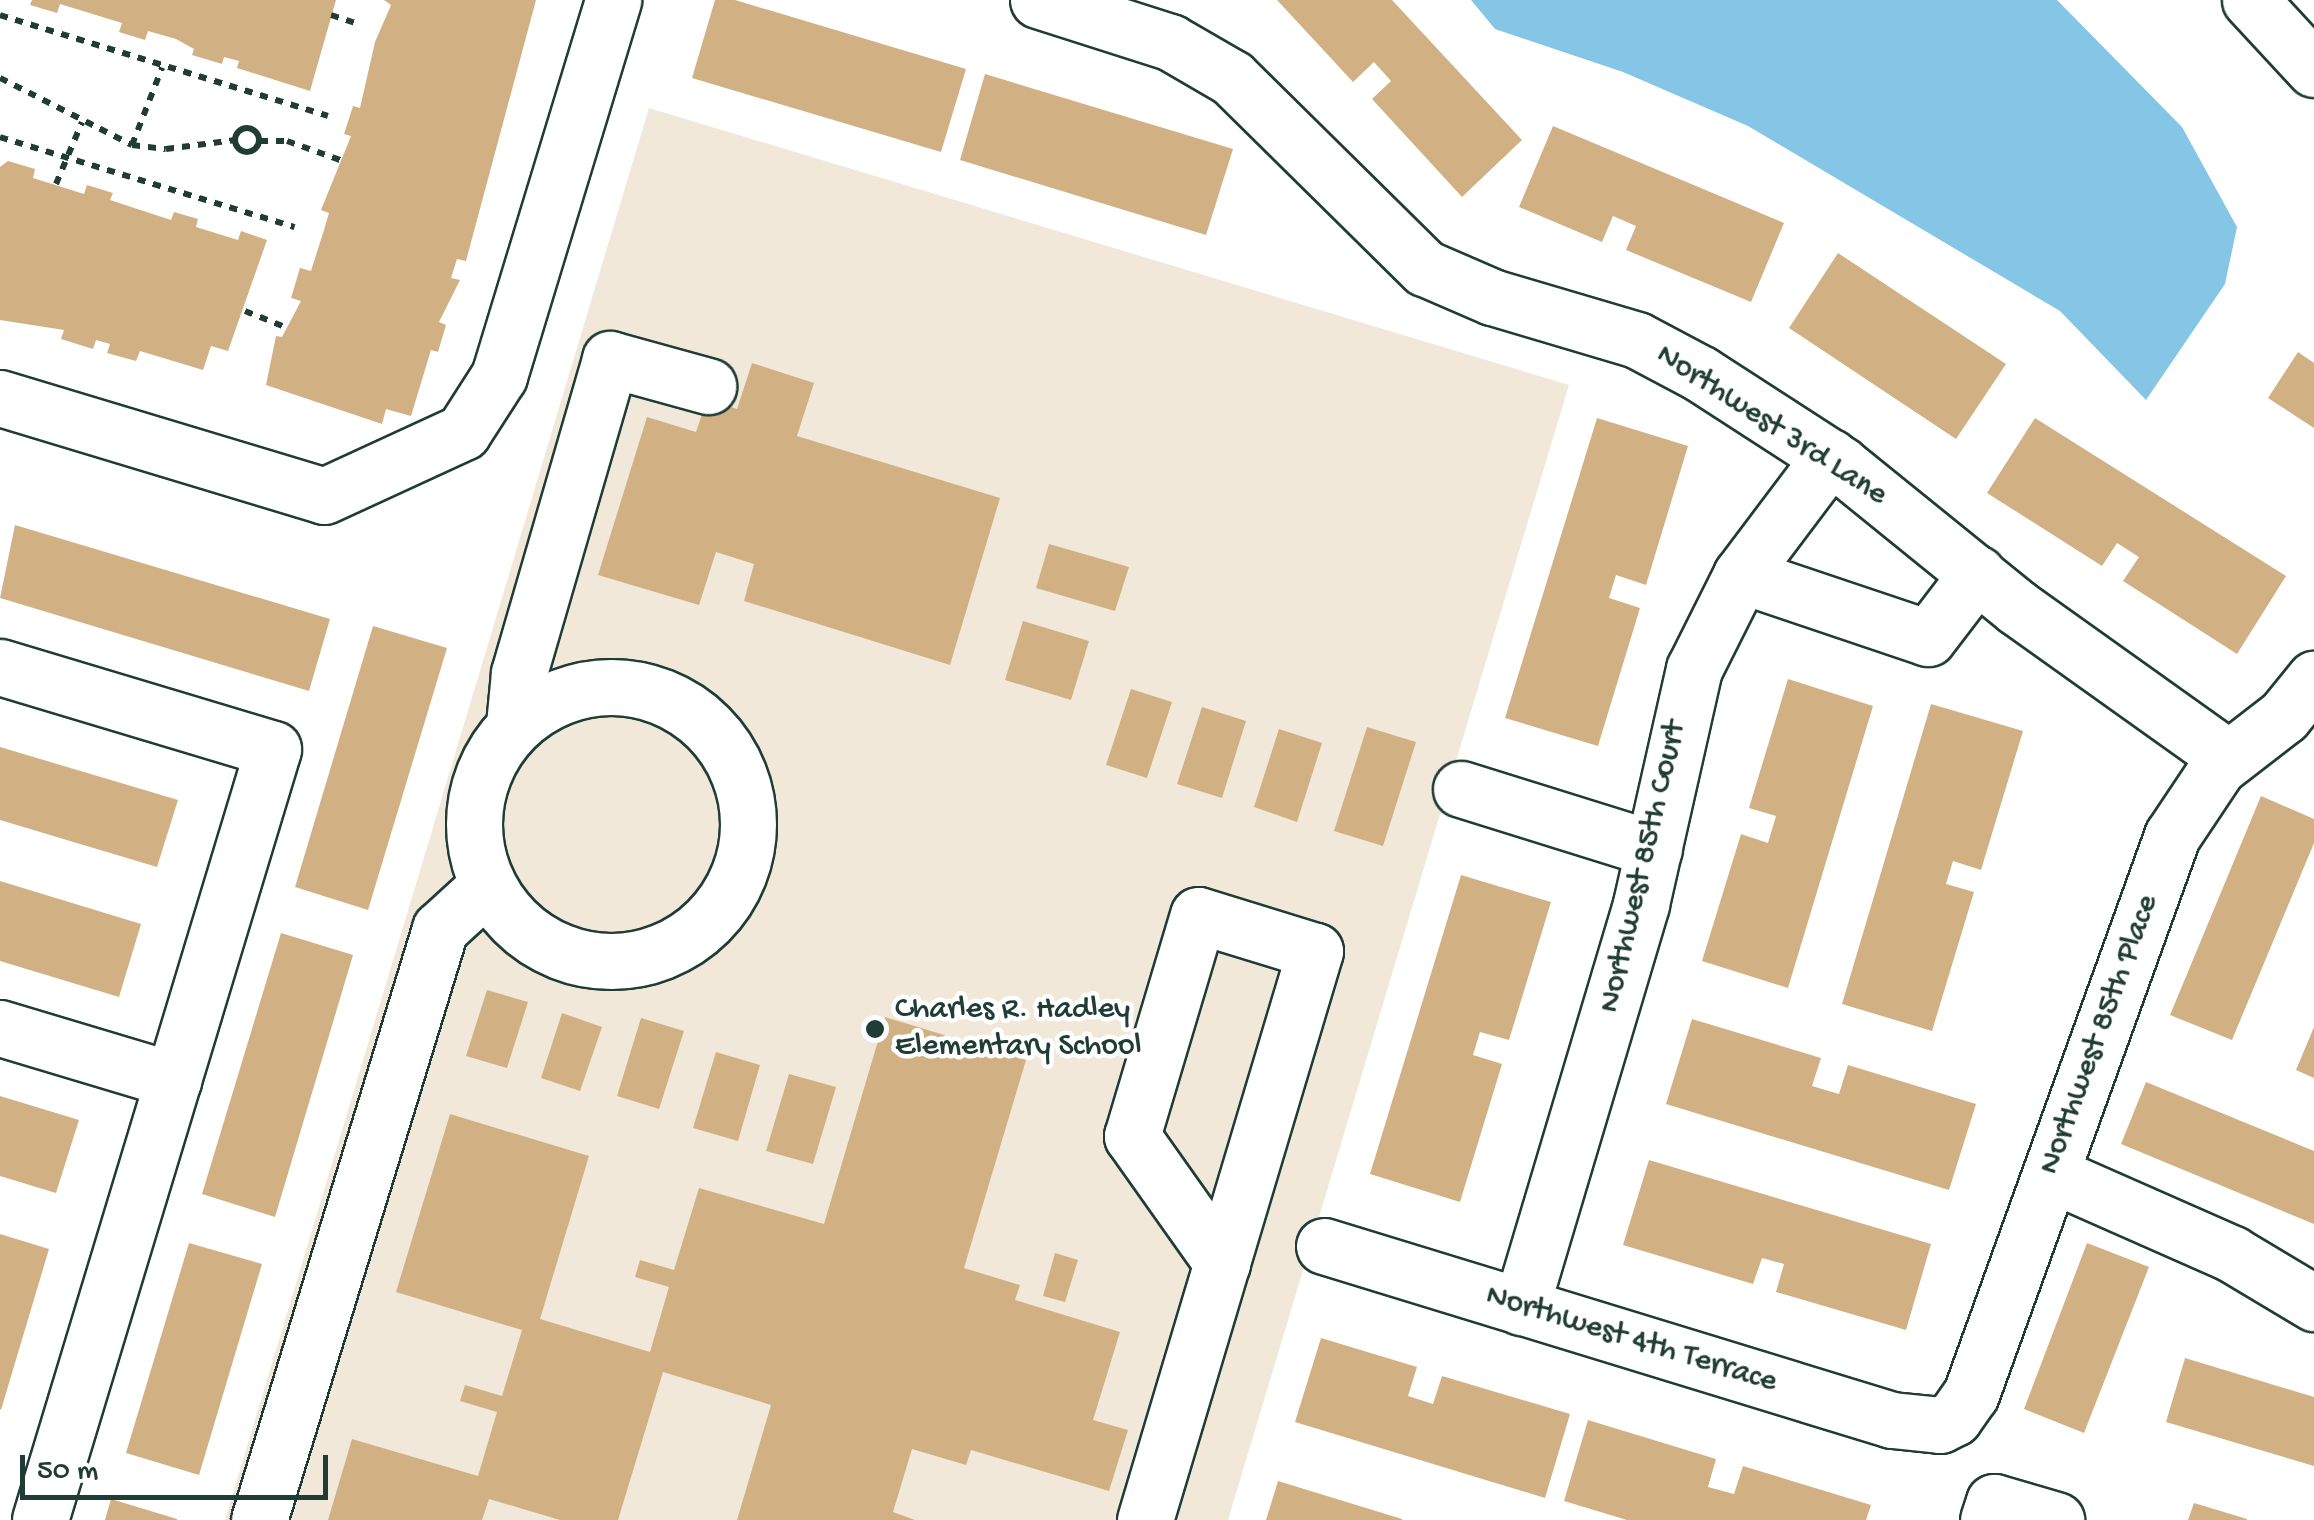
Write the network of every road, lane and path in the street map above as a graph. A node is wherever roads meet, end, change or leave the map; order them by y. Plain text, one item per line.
1 (613, 0) edge
2 (1038, 0) edge
3 (2250, 0) edge
4 (0, 15) edge
5 (331, 15) dead end
6 (356, 23) dead end
7 (162, 68) junction
8 (2314, 69) edge
9 (0, 78) edge
10 (328, 116) dead end
11 (82, 122) junction
12 (0, 137) edge
13 (235, 140) junction
14 (260, 140) junction
15 (132, 145) junction
16 (66, 158) junction
17 (343, 161) dead end
18 (56, 184) dead end
19 (295, 227) dead end
20 (244, 311) dead end
21 (285, 327) dead end
22 (708, 386) dead end
23 (0, 398) edge
24 (1830, 458) junction
25 (1977, 574) junction
26 (1741, 575) junction
27 (0, 667) edge
28 (2304, 711) edge
29 (514, 725) junction
30 (2228, 758) junction
31 (1461, 789) dead end
32 (1654, 849) junction
33 (488, 885) junction
34 (0, 1028) edge
35 (173, 1080) junction
36 (2051, 1174) junction
37 (1324, 1246) dead end
38 (1222, 1262) junction
39 (2314, 1303) edge
40 (1521, 1307) junction
41 (1940, 1425) joint
42 (40, 1520) edge
43 (259, 1520) edge
44 (1145, 1520) edge
45 (1988, 1520) edge
46 (2056, 1520) edge

1 - 23 street
2 - 24 street, Northwest 3rd Lane
3 - 8 street
4 - 7 path
5 - 6 path
7 - 10 path
7 - 15 path
9 - 11 path
11 - 15 path
11 - 16 path
12 - 16 path
13 - 14 path
13 - 14 path
13 - 15 path
14 - 17 path
16 - 18 path
16 - 19 path
20 - 21 path
22 - 29 street
24 - 25 street, Northwest 3rd Lane
24 - 26 street, Northwest 85th Court
25 - 26 street
25 - 30 street, Northwest 3rd Lane
26 - 32 street, Northwest 85th Court
27 - 35 street
28 - 30 street, Northwest 85th Place
29 - 33 street
29 - 33 street
30 - 36 street, Northwest 85th Place
31 - 32 street
32 - 40 street, Northwest 85th Court
33 - 43 street
34 - 35 street
35 - 42 street
36 - 39 street
36 - 41 street, Northwest 85th Place
37 - 40 street, Northwest 4th Terrace
38 - 38 street
38 - 44 street
40 - 41 street, Northwest 4th Terrace
45 - 46 street

